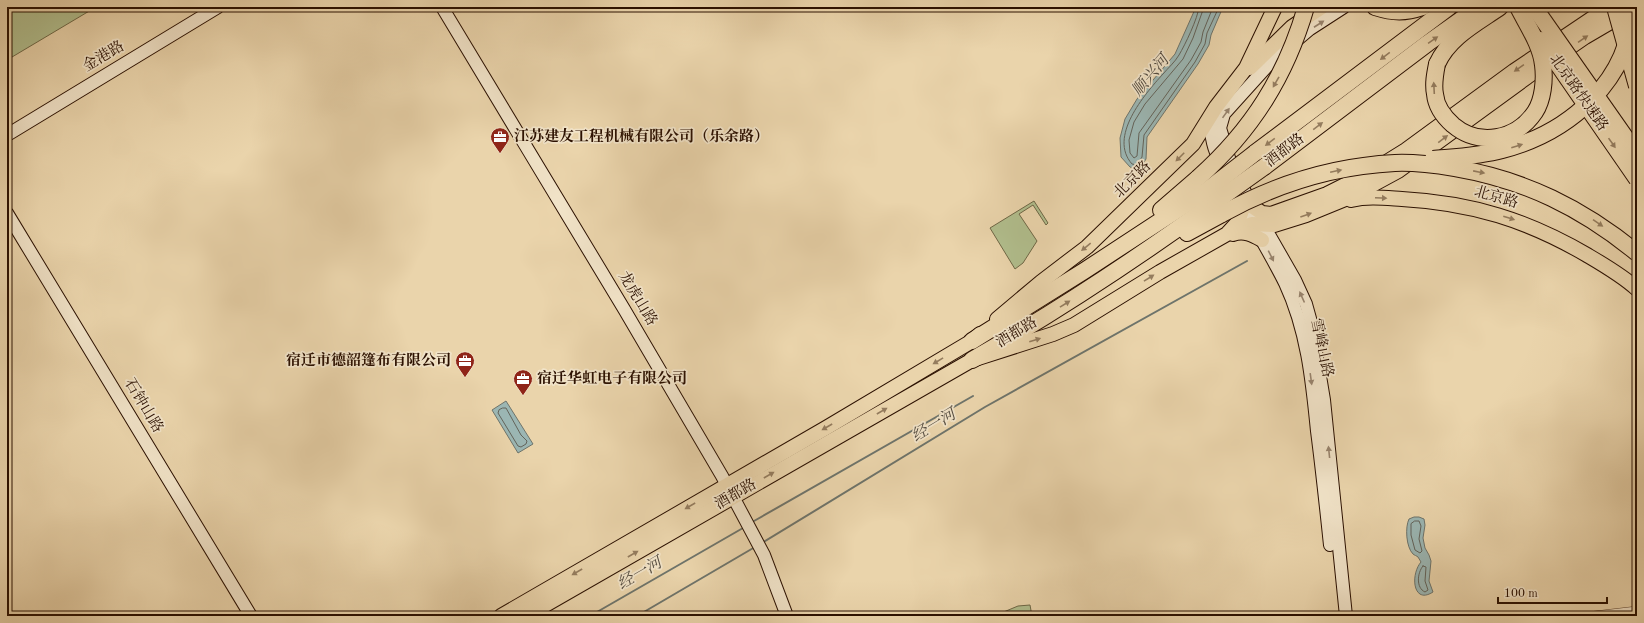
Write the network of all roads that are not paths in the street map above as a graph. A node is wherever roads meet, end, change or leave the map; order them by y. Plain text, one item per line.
1 (203, 7) edge
2 (218, 7) edge
3 (442, 7) edge
4 (1275, 7) edge
5 (1306, 7) edge
6 (1322, 7) edge
7 (1344, 7) edge
8 (1375, 7) edge
9 (1423, 7) edge
10 (1449, 7) edge
11 (1479, 7) edge
12 (1500, 7) edge
13 (1518, 7) edge
14 (1534, 7) edge
15 (1609, 7) edge
16 (1615, 7) edge
17 (1632, 7) edge
18 (1636, 7) edge
19 (1232, 86) junction
20 (1637, 86) edge
21 (1216, 107) junction
22 (7, 126) edge
23 (1210, 131) junction
24 (7, 135) edge
25 (1222, 139) junction
26 (1193, 144) junction
27 (1637, 154) edge
28 (1395, 162) junction
29 (1637, 179) edge
30 (1210, 196) junction
31 (1329, 206) junction
32 (1248, 207) junction
33 (7, 212) edge
34 (1262, 231) junction
35 (1216, 241) junction
36 (1637, 253) edge
37 (1637, 289) edge
38 (972, 341) junction
39 (972, 360) junction
40 (730, 490) junction
41 (1637, 611) edge
42 (251, 616) edge
43 (501, 616) edge
44 (526, 616) edge
45 (787, 616) edge
46 (1338, 616) edge
47 (1346, 616) edge
48 (1594, 616) edge

1 - 22 street, 金港路
2 - 24 street, 金港路
3 - 40 street, 龙虎山路
4 - 19 main road, 北京路
5 -> 30 highway, bridge
6 - 19 main road
25 -> 7 street
8 - 9 highway
10 -> 30 highway, 酒都路, bridge
30 -> 11 highway, 酒都路, bridge
13 -> 12 highway, bridge
13 -> 29 highway, 北京路快速路, bridge
14 - 27 highway, 北京路快速路, bridge
15 -> 32 main road
16 - 20 highway, bridge
28 -> 17 highway, bridge
31 -> 18 main road
19 - 21 main road, 北京路
21 - 23 street, 雪峰山路
21 - 26 main road, 北京路
23 - 25 street
23 - 26 street
23 - 32 street, 雪峰山路
25 - 32 street
26 -> 38 main road, 北京路
30 -> 28 highway, bridge
28 -> 36 highway, bridge
30 - 38 highway, 酒都路
39 -> 30 highway, 酒都路
34 -> 31 main road
31 -> 37 main road, 北京路
32 - 34 street, 雪峰山路
32 - 35 main road
33 - 42 street, 石钟山路
34 - 35 main road
34 - 35 main road
34 -> 46 street, 雪峰山路
47 -> 34 street, 雪峰山路
39 -> 35 main road
38 -> 40 main road, 酒都路
40 -> 39 main road, 酒都路
40 -> 43 main road, 酒都路
44 -> 40 main road, 酒都路
40 - 45 street, 龙虎山路
41 - 48 street

